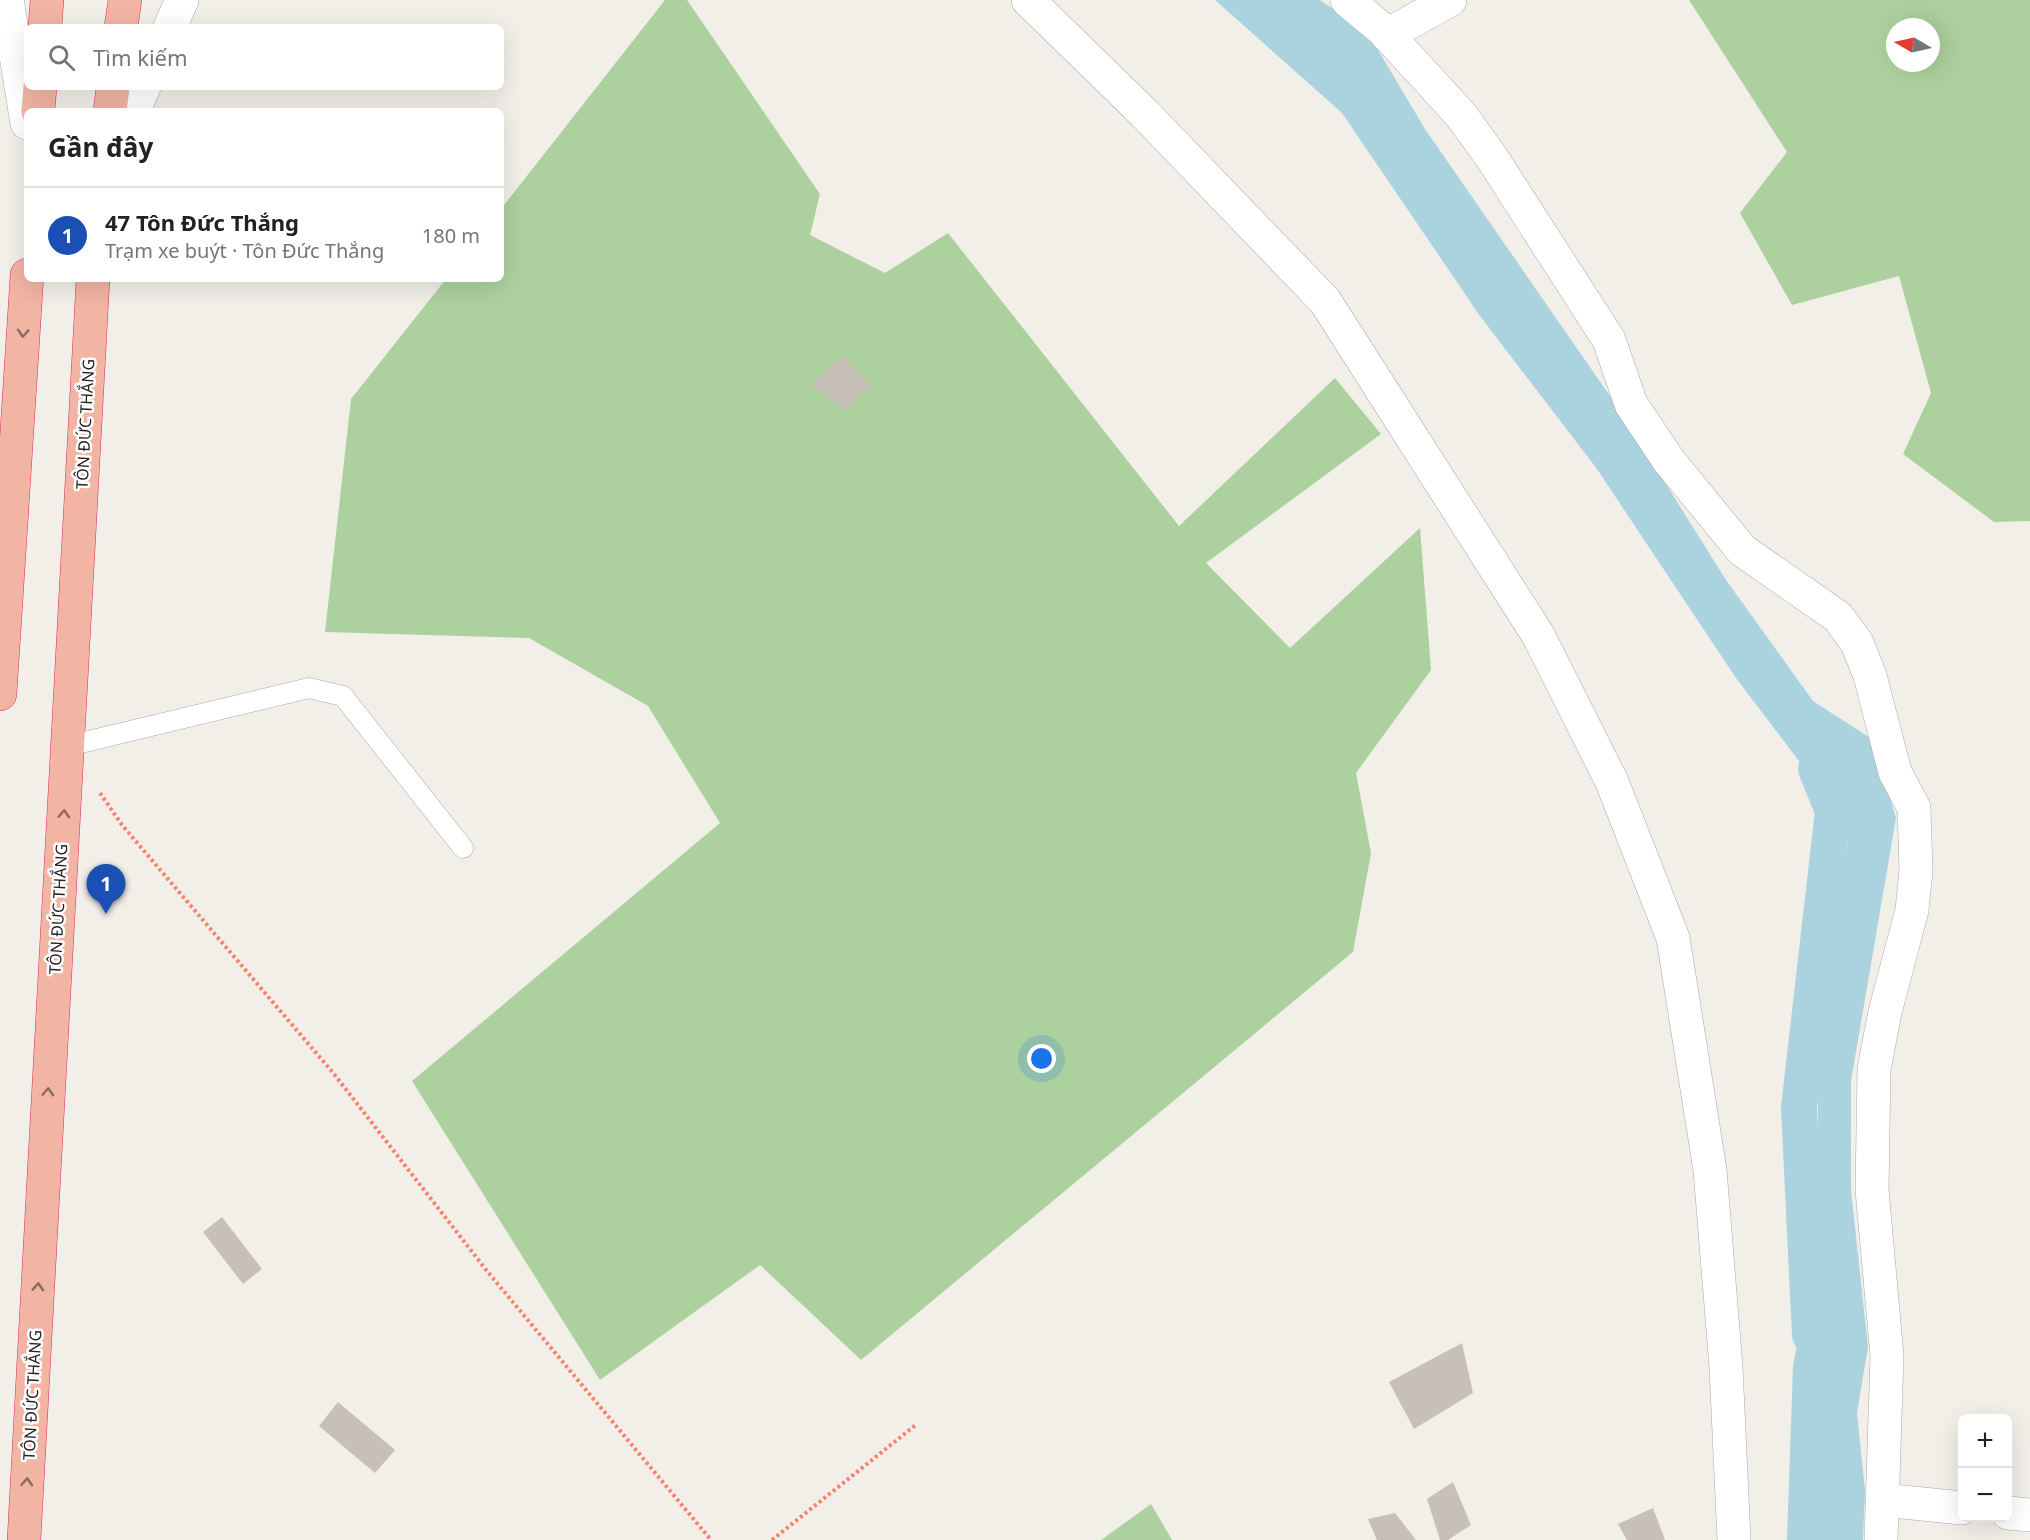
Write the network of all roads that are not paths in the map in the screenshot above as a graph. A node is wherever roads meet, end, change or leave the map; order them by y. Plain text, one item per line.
1 (7, 0) edge
2 (46, 0) edge
3 (125, 0) edge
4 (182, 0) edge
5 (1028, 0) edge
6 (1347, 0) edge
7 (1450, 0) edge
8 (45, 24) edge
9 (122, 24) edge
10 (171, 24) edge
11 (1387, 35) junction
12 (40, 90) edge
13 (113, 90) edge
14 (143, 90) edge
15 (25, 108) edge
16 (38, 108) edge
17 (110, 108) edge
18 (134, 108) edge
19 (27, 282) edge
20 (93, 282) edge
21 (0, 694) edge
22 (68, 746) junction
23 (463, 848) dead end
24 (1883, 1500) junction
25 (1958, 1508) edge
26 (2012, 1513) edge
27 (2030, 1515) edge
28 (24, 1540) edge
29 (1734, 1540) edge
30 (1881, 1540) edge

1 - 15 street
2 - 8 highway
3 - 9 highway
4 - 10 street
5 - 29 street
6 - 11 street
7 - 11 street
11 - 24 street
12 - 16 highway
13 - 17 highway
14 - 18 street
19 -> 21 highway
20 - 22 highway, TÔN ĐỨC THẮNG
22 - 23 lane
28 -> 22 highway, TÔN ĐỨC THẮNG
24 - 25 street
24 - 30 street
26 - 27 street

